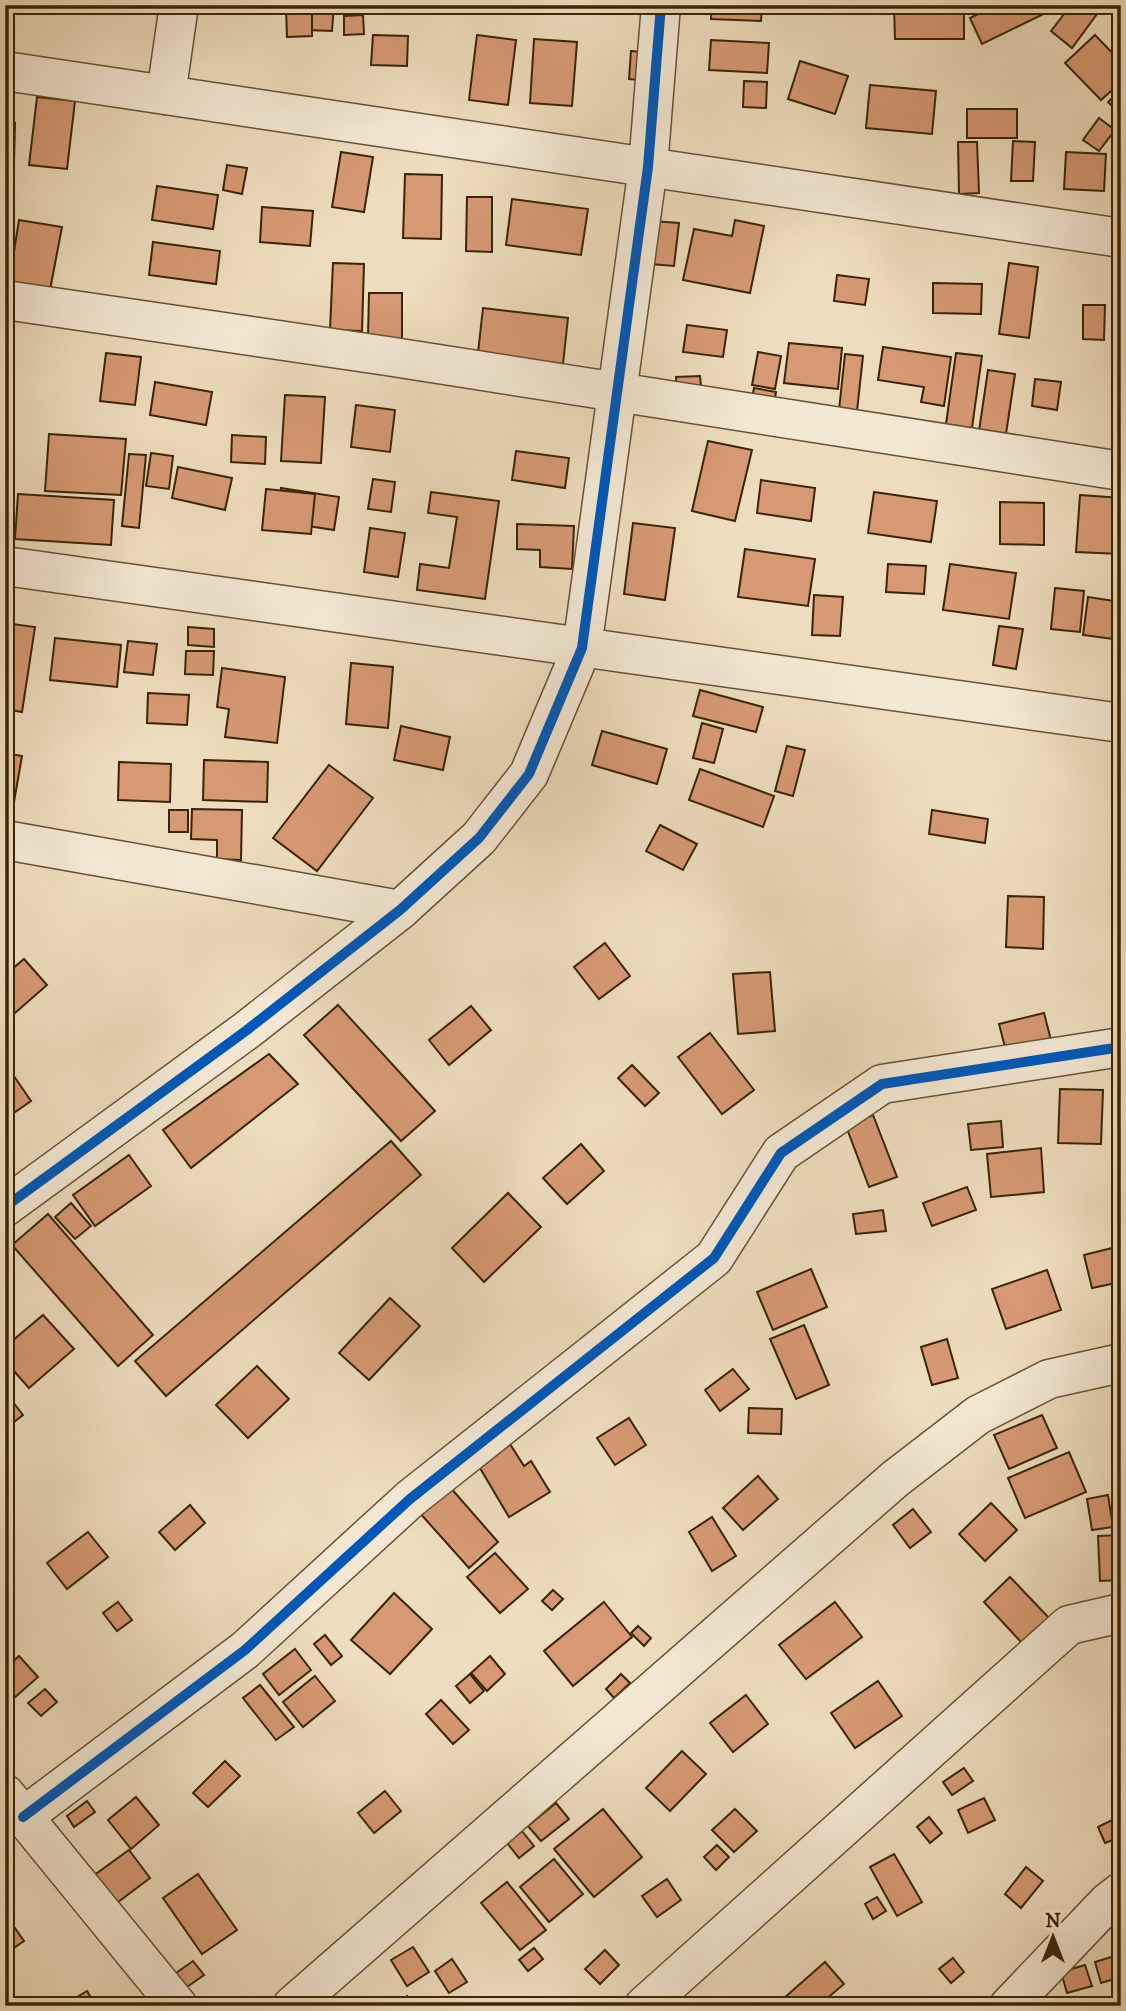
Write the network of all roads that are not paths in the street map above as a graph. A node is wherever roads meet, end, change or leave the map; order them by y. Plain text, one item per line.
1 (179, 5) edge
2 (661, 5) edge
3 (5, 71) edge
4 (166, 95) junction
5 (649, 167) junction
6 (1121, 238) edge
7 (5, 300) edge
8 (617, 392) junction
9 (1121, 471) edge
10 (5, 566) edge
11 (582, 648) junction
12 (1121, 723) edge
13 (5, 840) edge
14 (400, 910) junction
15 (1121, 1047) edge
16 (5, 1207) edge
17 (1121, 1363) edge
18 (1121, 1613) edge
19 (14, 1805) edge
20 (1121, 1892) edge
21 (178, 2006) edge
22 (292, 2006) edge
23 (644, 2006) edge
24 (1009, 2006) edge

1 - 4 street
2 - 5 street
3 - 4 street
4 - 5 street
5 - 6 street
5 - 8 street
7 - 8 street
8 - 9 street
8 - 11 street
10 - 11 street
11 - 12 street
11 - 14 street
13 - 14 street
14 - 16 street
15 - 19 street
17 - 22 street
18 - 23 street
19 - 21 street
20 - 24 street

